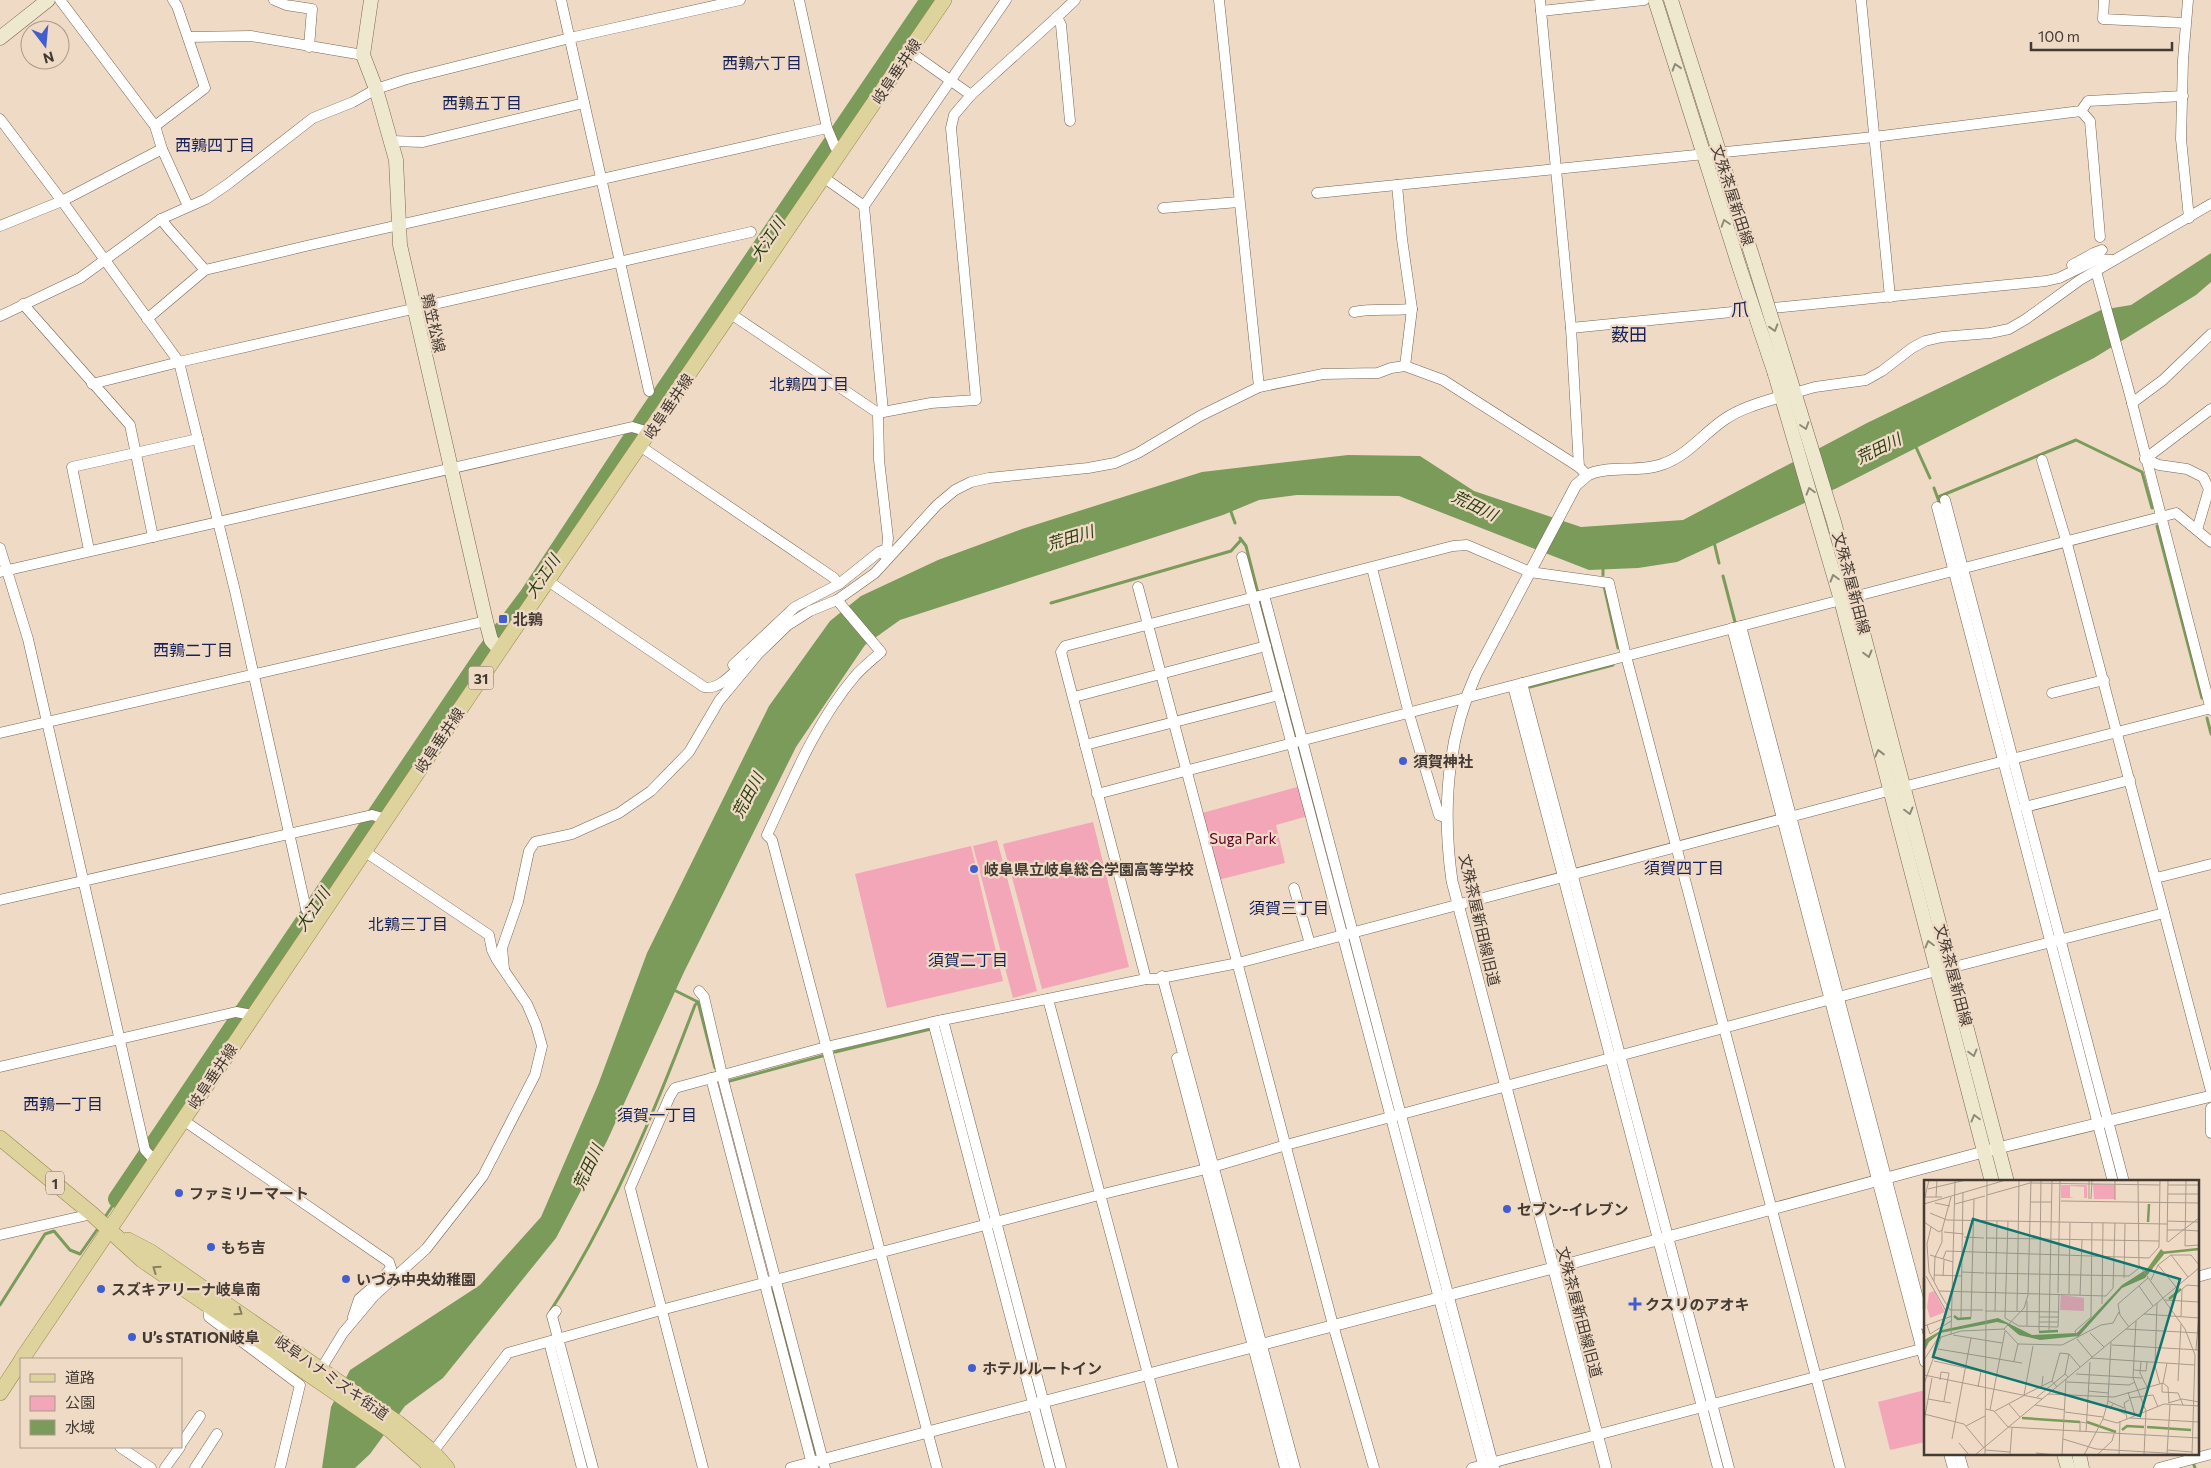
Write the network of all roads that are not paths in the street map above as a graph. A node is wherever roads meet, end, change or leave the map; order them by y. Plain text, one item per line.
1 (48, 0) edge
2 (60, 0) edge
3 (173, 0) edge
4 (276, 0) edge
5 (371, 0) edge
6 (561, 0) edge
7 (740, 0) edge
8 (799, 0) edge
9 (944, 0) edge
10 (1006, 0) edge
11 (1075, 0) edge
12 (1219, 0) edge
13 (1540, 0) edge
14 (1644, 0) edge
15 (1655, 0) edge
16 (1671, 0) edge
17 (1861, 0) edge
18 (2104, 0) edge
19 (2188, 0) edge
20 (1541, 11) junction
21 (1057, 17) junction
22 (2186, 23) junction
23 (0, 38) edge
24 (188, 38) junction
25 (570, 38) junction
26 (309, 47) junction
27 (909, 51) junction
28 (363, 55) junction
29 (952, 81) junction
30 (376, 89) junction
31 (971, 95) junction
32 (2183, 96) junction
33 (584, 103) junction
34 (2081, 111) junction
35 (0, 119) edge
36 (1070, 120) dead end
37 (155, 126) junction
38 (827, 128) junction
39 (1874, 137) junction
40 (390, 141) junction
41 (835, 146) junction
42 (162, 149) junction
43 (1718, 152) junction
44 (1703, 154) junction
45 (1556, 169) junction
46 (823, 177) junction
47 (602, 179) junction
48 (1397, 185) junction
49 (1317, 193) dead end
50 (62, 201) junction
51 (1239, 202) junction
52 (2211, 204) edge
53 (188, 206) junction
54 (864, 206) junction
55 (1163, 208) dead end
56 (2189, 218) junction
57 (162, 219) junction
58 (398, 225) junction
59 (0, 226) edge
60 (751, 232) dead end
61 (2100, 237) dead end
62 (2102, 250) dead end
63 (105, 260) junction
64 (2112, 260) junction
65 (621, 262) junction
66 (205, 270) junction
67 (2098, 275) junction
68 (2046, 281) junction
69 (1890, 297) junction
70 (23, 304) junction
71 (415, 309) junction
72 (1412, 309) junction
73 (1354, 312) dead end
74 (731, 314) junction
75 (0, 316) edge
76 (147, 319) junction
77 (1571, 328) junction
78 (2211, 334) edge
79 (180, 362) junction
80 (1405, 366) junction
81 (1781, 373) junction
82 (92, 384) junction
83 (1259, 387) junction
84 (649, 391) dead end
85 (1788, 395) junction
86 (2131, 399) junction
87 (2211, 409) edge
88 (880, 412) junction
89 (646, 431) junction
90 (198, 439) junction
91 (640, 446) junction
92 (1806, 450) junction
93 (136, 453) junction
94 (2146, 459) junction
95 (2042, 460) dead end
96 (450, 467) junction
97 (1583, 471) junction
98 (2210, 490) edge
99 (1941, 503) dead end
100 (2160, 516) junction
101 (218, 522) junction
102 (2197, 530) junction
103 (153, 536) junction
104 (2066, 540) junction
105 (2211, 542) edge
106 (0, 548) edge
107 (887, 549) junction
108 (89, 550) junction
109 (1242, 558) dead end
110 (1372, 568) junction
111 (1532, 569) junction
112 (1958, 569) junction
113 (3, 571) edge
114 (548, 581) junction
115 (839, 584) junction
116 (860, 584) junction
117 (1138, 586) dead end
118 (1264, 595) junction
119 (1252, 598) junction
120 (1847, 598) junction
121 (840, 604) junction
122 (486, 621) junction
123 (1148, 624) junction
124 (1737, 627) junction
125 (496, 646) junction
126 (1266, 646) junction
127 (758, 654) junction
128 (1626, 656) junction
129 (254, 674) junction
130 (1161, 674) junction
131 (2104, 680) junction
132 (1518, 684) junction
133 (713, 687) junction
134 (2052, 693) dead end
135 (1279, 695) junction
136 (1074, 697) junction
137 (1465, 698) junction
138 (2211, 708) edge
139 (1409, 714) junction
140 (1174, 721) junction
141 (46, 722) junction
142 (2117, 732) junction
143 (0, 733) edge
144 (1296, 742) junction
145 (1086, 745) junction
146 (2007, 760) junction
147 (1187, 771) junction
148 (2130, 780) junction
149 (1903, 787) junction
150 (1889, 790) junction
151 (1097, 794) junction
152 (2025, 807) junction
153 (1792, 816) junction
154 (380, 817) junction
155 (1446, 818) junction
156 (1781, 819) junction
157 (289, 833) junction
158 (1677, 846) junction
159 (364, 851) junction
160 (2211, 864) edge
161 (1568, 875) junction
162 (2156, 878) junction
163 (84, 881) junction
164 (1294, 888) dead end
165 (0, 900) edge
166 (1458, 904) junction
167 (2164, 912) junction
168 (311, 915) junction
169 (1354, 933) junction
170 (1342, 936) junction
171 (2056, 941) junction
172 (1310, 944) junction
173 (1238, 963) junction
174 (504, 969) junction
175 (1943, 969) junction
176 (1155, 978) junction
177 (699, 992) dead end
178 (1048, 998) junction
179 (1834, 999) junction
180 (250, 1014) junction
181 (938, 1021) junction
182 (1724, 1029) junction
183 (119, 1038) junction
184 (826, 1047) junction
185 (1616, 1058) junction
186 (0, 1067) edge
187 (723, 1075) junction
188 (711, 1078) junction
189 (1506, 1086) junction
190 (2211, 1091) edge
191 (2211, 1096) edge
192 (2211, 1108) edge
193 (1396, 1117) junction
194 (183, 1120) junction
195 (2103, 1122) junction
196 (2211, 1133) edge
197 (0, 1138) edge
198 (1286, 1146) junction
199 (1998, 1148) junction
200 (1984, 1152) junction
201 (150, 1156) junction
202 (1210, 1168) junction
203 (1883, 1180) junction
204 (1991, 1180) edge
205 (2006, 1180) edge
206 (2113, 1180) edge
207 (2123, 1180) edge
208 (1099, 1195) junction
209 (1772, 1209) junction
210 (92, 1214) junction
211 (991, 1224) junction
212 (109, 1230) junction
213 (0, 1235) edge
214 (1663, 1238) junction
215 (880, 1254) junction
216 (1553, 1268) junction
217 (2211, 1273) edge
218 (2198, 1276) edge
219 (775, 1281) junction
220 (765, 1284) junction
221 (1444, 1296) junction
222 (208, 1306) junction
223 (661, 1310) junction
224 (556, 1311) dead end
225 (1924, 1322) edge
226 (350, 1324) junction
227 (1333, 1325) junction
228 (554, 1341) junction
229 (1257, 1346) junction
230 (1923, 1349) edge
231 (26, 1358) edge
232 (20, 1368) edge
233 (1147, 1375) junction
234 (323, 1377) junction
235 (1816, 1377) junction
236 (0, 1393) edge
237 (1038, 1403) junction
238 (1713, 1404) junction
239 (1702, 1407) junction
240 (200, 1416) dead end
241 (928, 1432) junction
242 (217, 1434) dead end
243 (1598, 1435) junction
244 (182, 1443) edge
245 (121, 1448) edge
246 (179, 1448) edge
247 (424, 1449) junction
248 (2211, 1454) edge
249 (2192, 1461) edge
250 (818, 1465) edge
251 (1489, 1466) edge
252 (151, 1468) edge
253 (165, 1468) edge
254 (195, 1468) edge
255 (280, 1468) edge
256 (431, 1468) edge
257 (447, 1468) edge
258 (582, 1468) edge
259 (593, 1468) edge
260 (703, 1468) edge
261 (791, 1468) edge
262 (937, 1468) edge
263 (1050, 1468) edge
264 (1061, 1468) edge
265 (1173, 1468) edge
266 (1285, 1468) edge
267 (1295, 1468) edge
268 (1374, 1468) edge
269 (1472, 1468) edge
270 (1606, 1468) edge
271 (1718, 1468) edge
272 (1729, 1468) edge
273 (1840, 1468) edge
274 (2160, 1468) edge

1 - 23 main road
2 - 37 street
3 - 24 street
4 - 26 street
5 - 28 main road, 鶉笠松線
6 - 25 street
7 - 25 street
8 - 38 street
9 - 27 main road, 岐阜垂井線 / 31
10 - 29 street
11 - 21 street
12 - 51 street
13 - 20 street
14 - 20 street
44 -> 15 main road, 文殊茶屋新田線
16 - 43 main road, 文殊茶屋新田線
17 - 39 street
18 - 22 street
19 - 22 street
20 - 45 street
21 - 31 street
21 - 36 street
22 - 32 street
24 - 26 street
24 - 37 street
25 - 30 street
25 - 33 street
26 - 28 street
27 - 29 street
27 - 41 main road, 岐阜垂井線 / 31
28 - 30 main road, 鶉笠松線
29 - 31 street
29 - 54 street
30 - 40 main road, 鶉笠松線
30 - 53 street
31 - 88 street
32 - 34 street
32 - 56 street
33 - 40 street
33 - 47 street
34 - 39 street
34 - 61 street
35 - 50 street
37 - 42 street
38 - 41 street
38 - 47 street
39 - 43 street
39 - 69 street
40 - 58 main road, 鶉笠松線
41 - 46 main road, 岐阜垂井線 / 31
42 - 50 street
42 - 53 street
43 - 44 street
43 -> 81 main road, 文殊茶屋新田線, bridge
44 - 45 street
81 -> 44 main road, 文殊茶屋新田線, bridge
45 - 48 street
45 - 77 street
46 - 54 street
46 - 74 main road, 岐阜垂井線 / 31
47 - 58 street
47 - 65 street
48 - 49 street
48 - 72 street
50 - 59 street
50 - 63 street
51 - 55 street
51 - 83 street
52 - 56 street
53 - 57 street
54 - 88 street
56 - 64 street
57 - 63 street
57 - 66 street
58 - 66 street
58 - 71 main road, 鶉笠松線
60 - 65 street
62 - 68 street
63 - 70 street
63 - 76 street
64 - 67 street
64 - 68 street
65 - 71 street
65 - 84 street
66 - 76 street
67 - 85 street
67 - 86 street
68 - 69 street
69 - 77 street
70 - 75 street
70 - 82 street
71 - 79 street
71 - 96 main road, 鶉笠松線
72 - 73 street
72 - 80 street
74 - 88 street
74 - 89 main road, 岐阜垂井線 / 31
76 - 79 street
77 - 97 street
78 - 86 street
79 - 82 street
79 - 90 street
80 - 83 street
80 - 97 street
81 - 85 main road, 文殊茶屋新田線
82 - 93 street
83 - 116 street
85 - 92 main road, 文殊茶屋新田線
85 - 97 street
86 - 94 street
87 - 94 street
88 - 107 street
89 - 91 main road, 岐阜垂井線 / 31
89 - 96 street
90 - 93 street
90 - 101 street
91 - 114 main road, 岐阜垂井線 / 31
91 - 115 street
120 -> 92 main road, 文殊茶屋新田線
92 - 120 main road, 文殊茶屋新田線
93 - 103 street
93 - 108 street
94 - 98 street
94 - 100 street
95 - 104 street
96 - 101 street
96 - 122 main road, 鶉笠松線
97 - 111 street, 文殊茶屋新田線旧道
98 - 102 street
99 - 112 street
100 - 102 street
100 - 104 street
100 - 138 street
101 - 103 street
101 - 129 street
102 - 105 street
103 - 108 street
104 - 112 street
104 - 131 street
106 - 113 street
107 - 115 street
107 - 116 street
108 - 113 street
109 - 119 street
110 - 111 street
110 - 118 street
110 - 139 street
111 - 128 street
111 - 137 street, 文殊茶屋新田線旧道
112 - 120 street
112 - 146 street
113 - 141 street
114 - 125 main road, 岐阜垂井線 / 31
114 - 133 street
115 - 133 street
116 - 121 street
117 - 123 street
118 - 119 street
118 - 144 street
119 - 123 street
119 - 126 street
120 - 124 street
120 -> 149 main road, 文殊茶屋新田線
150 -> 120 main road, 文殊茶屋新田線
121 - 127 street
121 - 184 street
122 - 125 main road, 鶉笠松線
122 - 129 street
123 - 130 street
123 - 136 street
124 - 128 street
124 - 153 street
124 - 156 street
125 - 154 main road, 岐阜垂井線 / 31
126 - 130 street
126 - 135 street
127 - 133 street
127 - 174 street
128 - 132 street
128 - 158 street
129 - 141 street
129 - 157 street
130 - 136 street
130 - 140 street
131 - 134 street
131 - 142 street
132 - 137 street
132 - 161 street
135 - 140 street
135 - 144 street
136 - 145 street
137 - 139 street
137 - 155 street, 文殊茶屋新田線旧道
138 - 142 street
139 - 144 street
139 - 155 street
140 - 145 street
140 - 147 street
141 - 143 street
141 - 163 street
142 - 146 street
142 - 148 street
144 - 147 street
144 - 169 street
144 - 170 street
145 - 151 street
146 - 149 street
146 - 152 street
146 - 171 street
147 - 151 street
147 - 173 street
148 - 152 street
148 - 162 street
149 - 150 street
149 -> 175 main road, 文殊茶屋新田線
150 - 153 street
175 -> 150 main road, 文殊茶屋新田線
151 - 176 street
152 - 171 street
153 - 156 street
153 - 179 street
154 - 157 street
154 - 159 main road, 岐阜垂井線 / 31
155 - 166 street, 文殊茶屋新田線旧道
156 - 158 street
156 - 179 street
157 - 163 street
157 - 168 street
158 - 161 street
158 - 182 street
159 - 168 main road, 岐阜垂井線 / 31
159 - 174 street
160 - 162 street
161 - 166 street
161 - 185 street
162 - 167 street
163 - 165 street
163 - 183 street
164 - 172 street
166 - 169 street
166 - 189 street, 文殊茶屋新田線旧道
167 - 171 street
167 - 190 street
168 - 180 main road, 岐阜垂井線 / 31
169 - 170 street
169 - 193 street
170 - 172 street
170 - 193 street
171 - 175 street
171 - 195 street
172 - 173 street
173 - 176 street
173 - 198 street
174 - 226 street
175 - 179 street
175 -> 199 main road, 文殊茶屋新田線
200 -> 175 main road, 文殊茶屋新田線
176 - 178 street
176 - 202 street
177 - 187 street
178 - 181 street
178 - 208 street
179 - 182 street
179 - 203 street
180 - 183 street
180 - 194 main road, 岐阜垂井線 / 31
181 - 184 street
181 - 211 street
182 - 185 street
182 - 209 street
183 - 186 street
183 - 201 street
184 - 187 street
184 - 215 street
185 - 189 street
185 - 214 street
187 - 188 street
187 - 219 street
188 - 220 street
188 - 223 street
189 - 193 street
189 - 216 street, 文殊茶屋新田線旧道
191 - 195 street
192 - 196 street
193 - 198 street
193 - 221 street
194 - 201 main road, 岐阜垂井線 / 31
194 - 226 street
195 - 199 street
195 - 206 street
195 - 207 street
197 - 210 main road, 岐阜ハナミズキ街道 / 1
198 - 202 street
198 - 227 street
199 - 200 street
199 - 205 main road, 文殊茶屋新田線
200 - 203 street
200 - 204 main road, 文殊茶屋新田線
201 - 212 main road, 岐阜垂井線 / 31
202 - 208 street
202 - 229 street
203 - 209 street
203 - 225 street
203 - 230 street
208 - 211 street
208 - 233 street
209 - 214 street
209 - 235 street
210 - 212 main road, 岐阜ハナミズキ街道 / 1
210 - 213 street
211 - 215 street
211 - 237 street
222 -> 212 main road, 岐阜ハナミズキ街道 / 1
212 - 231 main road, 岐阜垂井線 / 31
212 -> 234 main road, 岐阜ハナミズキ街道 / 1
214 - 216 street
214 - 238 street
214 - 239 street
215 - 219 street
215 - 241 street
216 - 221 street
216 - 243 street, 文殊茶屋新田線旧道
217 - 218 street
219 - 220 street
219 - 250 street
220 - 223 street
220 - 250 street
221 - 227 street
221 - 251 street
222 - 234 main road, 岐阜ハナミズキ街道 / 1
222 - 255 street
223 - 228 street
223 - 260 street
224 - 228 street
226 - 234 street
227 - 229 street
227 - 268 street
228 - 247 street
228 - 258 street
228 - 259 street
229 - 233 street
229 - 266 street
229 - 267 street
230 - 235 street
232 - 236 main road, 岐阜垂井線 / 31
233 - 237 street
233 - 265 street
234 - 247 main road, 岐阜ハナミズキ街道 / 1
235 - 238 street
235 - 273 street
237 - 241 street
237 - 263 street
237 - 264 street
238 - 239 street
238 - 272 street
239 - 243 street
239 - 271 street
240 - 244 street
241 - 250 street
241 - 262 street
242 - 254 street
243 - 251 street
243 - 270 street, 文殊茶屋新田線旧道
245 - 252 street
246 - 253 street
247 - 256 main road, 岐阜ハナミズキ街道 / 1
247 - 257 main road, 岐阜ハナミズキ街道 / 1
248 - 249 street
249 - 274 street
250 - 261 street
251 - 269 street

